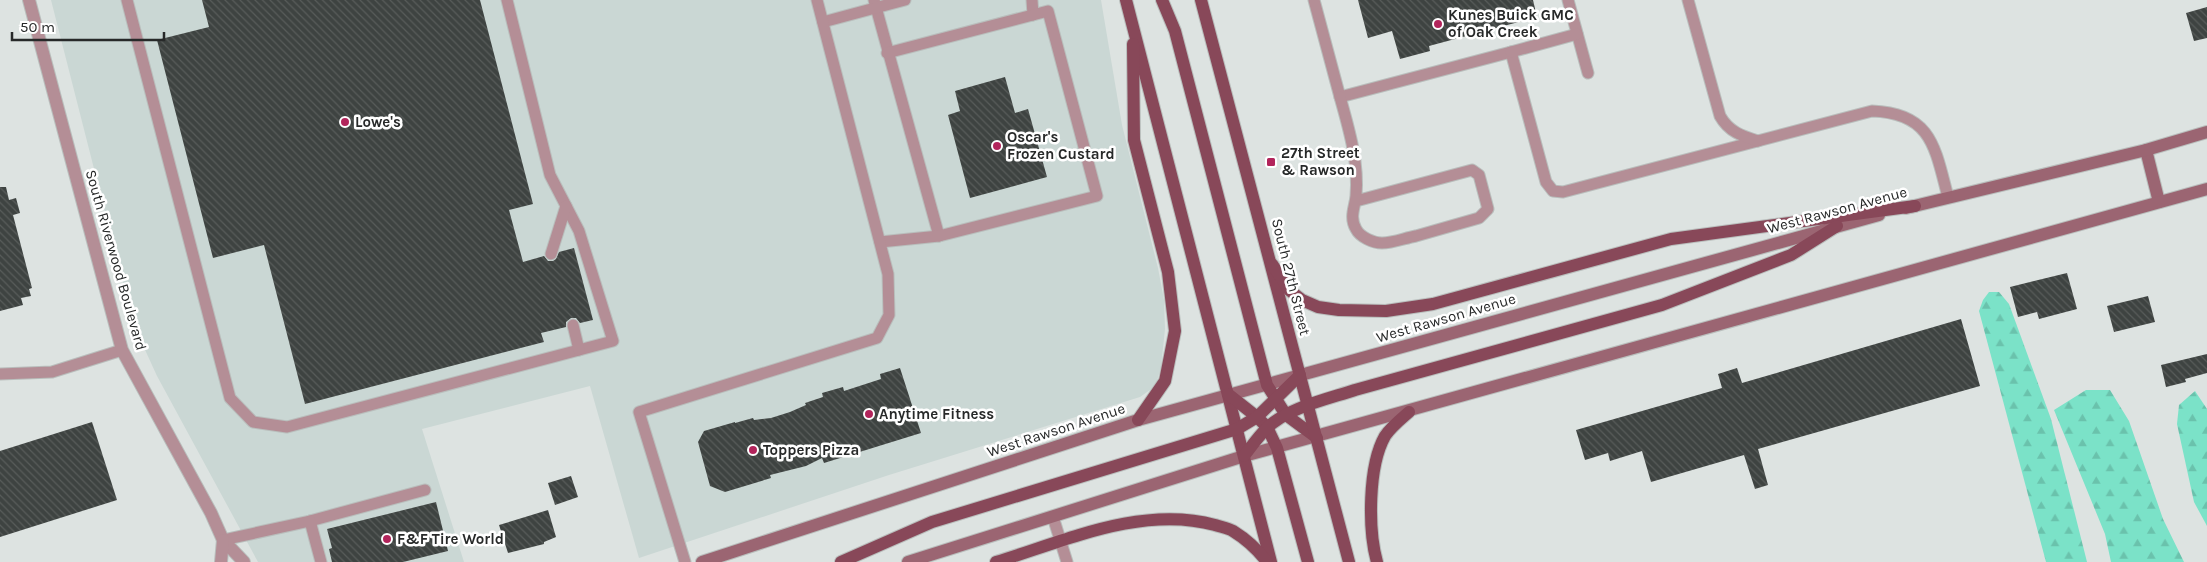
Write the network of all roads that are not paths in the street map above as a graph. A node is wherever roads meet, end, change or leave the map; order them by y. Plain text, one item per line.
1 (29, 0) edge
2 (127, 0) edge
3 (507, 0) edge
4 (817, 0) edge
5 (905, 0) edge
6 (1032, 0) edge
7 (1126, 0) edge
8 (1162, 0) edge
9 (1201, 0) edge
10 (1314, 0) edge
11 (1568, 0) edge
12 (1688, 0) edge
13 (875, 4) edge
14 (1034, 15) junction
15 (823, 22) junction
16 (1133, 24) junction
17 (1577, 34) junction
18 (1511, 52) junction
19 (887, 53) junction
20 (1588, 73) dead end
21 (1340, 98) junction
22 (2207, 132) edge
23 (1759, 141) junction
24 (2146, 150) junction
25 (2207, 189) edge
26 (1948, 197) junction
27 (1356, 201) junction
28 (2159, 202) junction
29 (566, 206) junction
30 (1916, 206) junction
31 (1837, 226) junction
32 (939, 236) junction
33 (880, 242) junction
34 (551, 254) dead end
35 (1272, 264) junction
36 (573, 325) dead end
37 (122, 350) junction
38 (579, 350) junction
39 (0, 374) edge
40 (1300, 376) junction
41 (1266, 385) junction
42 (1228, 394) junction
43 (1276, 401) junction
44 (1308, 405) junction
45 (1409, 412) junction
46 (1286, 415) junction
47 (1257, 417) junction
48 (1138, 420) junction
49 (1267, 428) junction
50 (1237, 429) junction
51 (1317, 438) junction
52 (1277, 448) junction
53 (1244, 456) junction
54 (425, 490) dead end
55 (1053, 517) junction
56 (310, 521) junction
57 (224, 540) junction
58 (1060, 542) junction
59 (221, 562) edge
60 (244, 562) edge
61 (321, 562) edge
62 (685, 562) edge
63 (702, 562) edge
64 (841, 562) edge
65 (908, 562) edge
66 (996, 562) edge
67 (1067, 562) edge
68 (1267, 562) edge
69 (1271, 562) edge
70 (1308, 562) edge
71 (1349, 562) edge
72 (1377, 562) edge

1 - 37 street, South Riverwood Boulevard
2 - 38 lane
3 - 29 lane
4 - 15 lane
5 - 13 lane
6 - 14 lane
7 - 16 main road
8 - 41 main road
9 - 35 main road, South 27th Street
10 - 21 lane
11 - 17 lane
12 - 23 lane
13 - 15 lane
13 - 19 lane
14 - 19 lane
14 - 32 lane
15 - 33 lane
16 - 42 main road
16 - 48 main road
17 - 18 lane
17 - 20 lane
18 - 21 lane
18 - 23 lane
19 - 32 lane
21 - 27 lane
22 - 24 main road, West Rawson Avenue
23 - 26 lane
24 - 26 main road, West Rawson Avenue
24 - 28 main road
25 - 28 main road
26 - 30 main road, West Rawson Avenue
27 - 27 lane
28 - 45 main road
29 - 34 lane
29 - 38 lane
30 - 31 main road, West Rawson Avenue
30 - 35 main road
31 - 40 main road, West Rawson Avenue
31 - 44 main road
32 - 33 lane
33 - 62 lane
35 - 40 main road, South 27th Street
36 - 38 lane
37 - 39 lane
37 - 57 street, South Riverwood Boulevard
40 - 41 main road, West Rawson Avenue
40 - 43 main road
40 - 44 main road, South 27th Street
41 - 42 main road, West Rawson Avenue
41 - 43 main road
42 - 47 main road
42 - 48 main road, West Rawson Avenue
42 - 50 main road
43 - 46 main road
43 - 47 main road
44 - 46 main road
44 - 51 main road, South 27th Street
45 - 51 main road
45 - 72 main road
46 - 49 main road
46 - 51 main road
47 - 49 main road
47 - 50 main road
48 - 63 main road, West Rawson Avenue
49 - 52 main road
49 - 53 main road
50 - 53 main road
50 - 64 main road
51 - 52 main road
51 - 71 main road, South 27th Street
52 - 53 main road
52 - 70 main road
53 - 55 main road
53 - 69 main road
54 - 56 lane
55 - 58 lane
55 - 65 main road
56 - 57 lane
56 - 61 lane
57 - 59 street
57 - 60 street, South Riverwood Boulevard
58 - 66 main road
58 - 67 lane
58 - 68 main road

